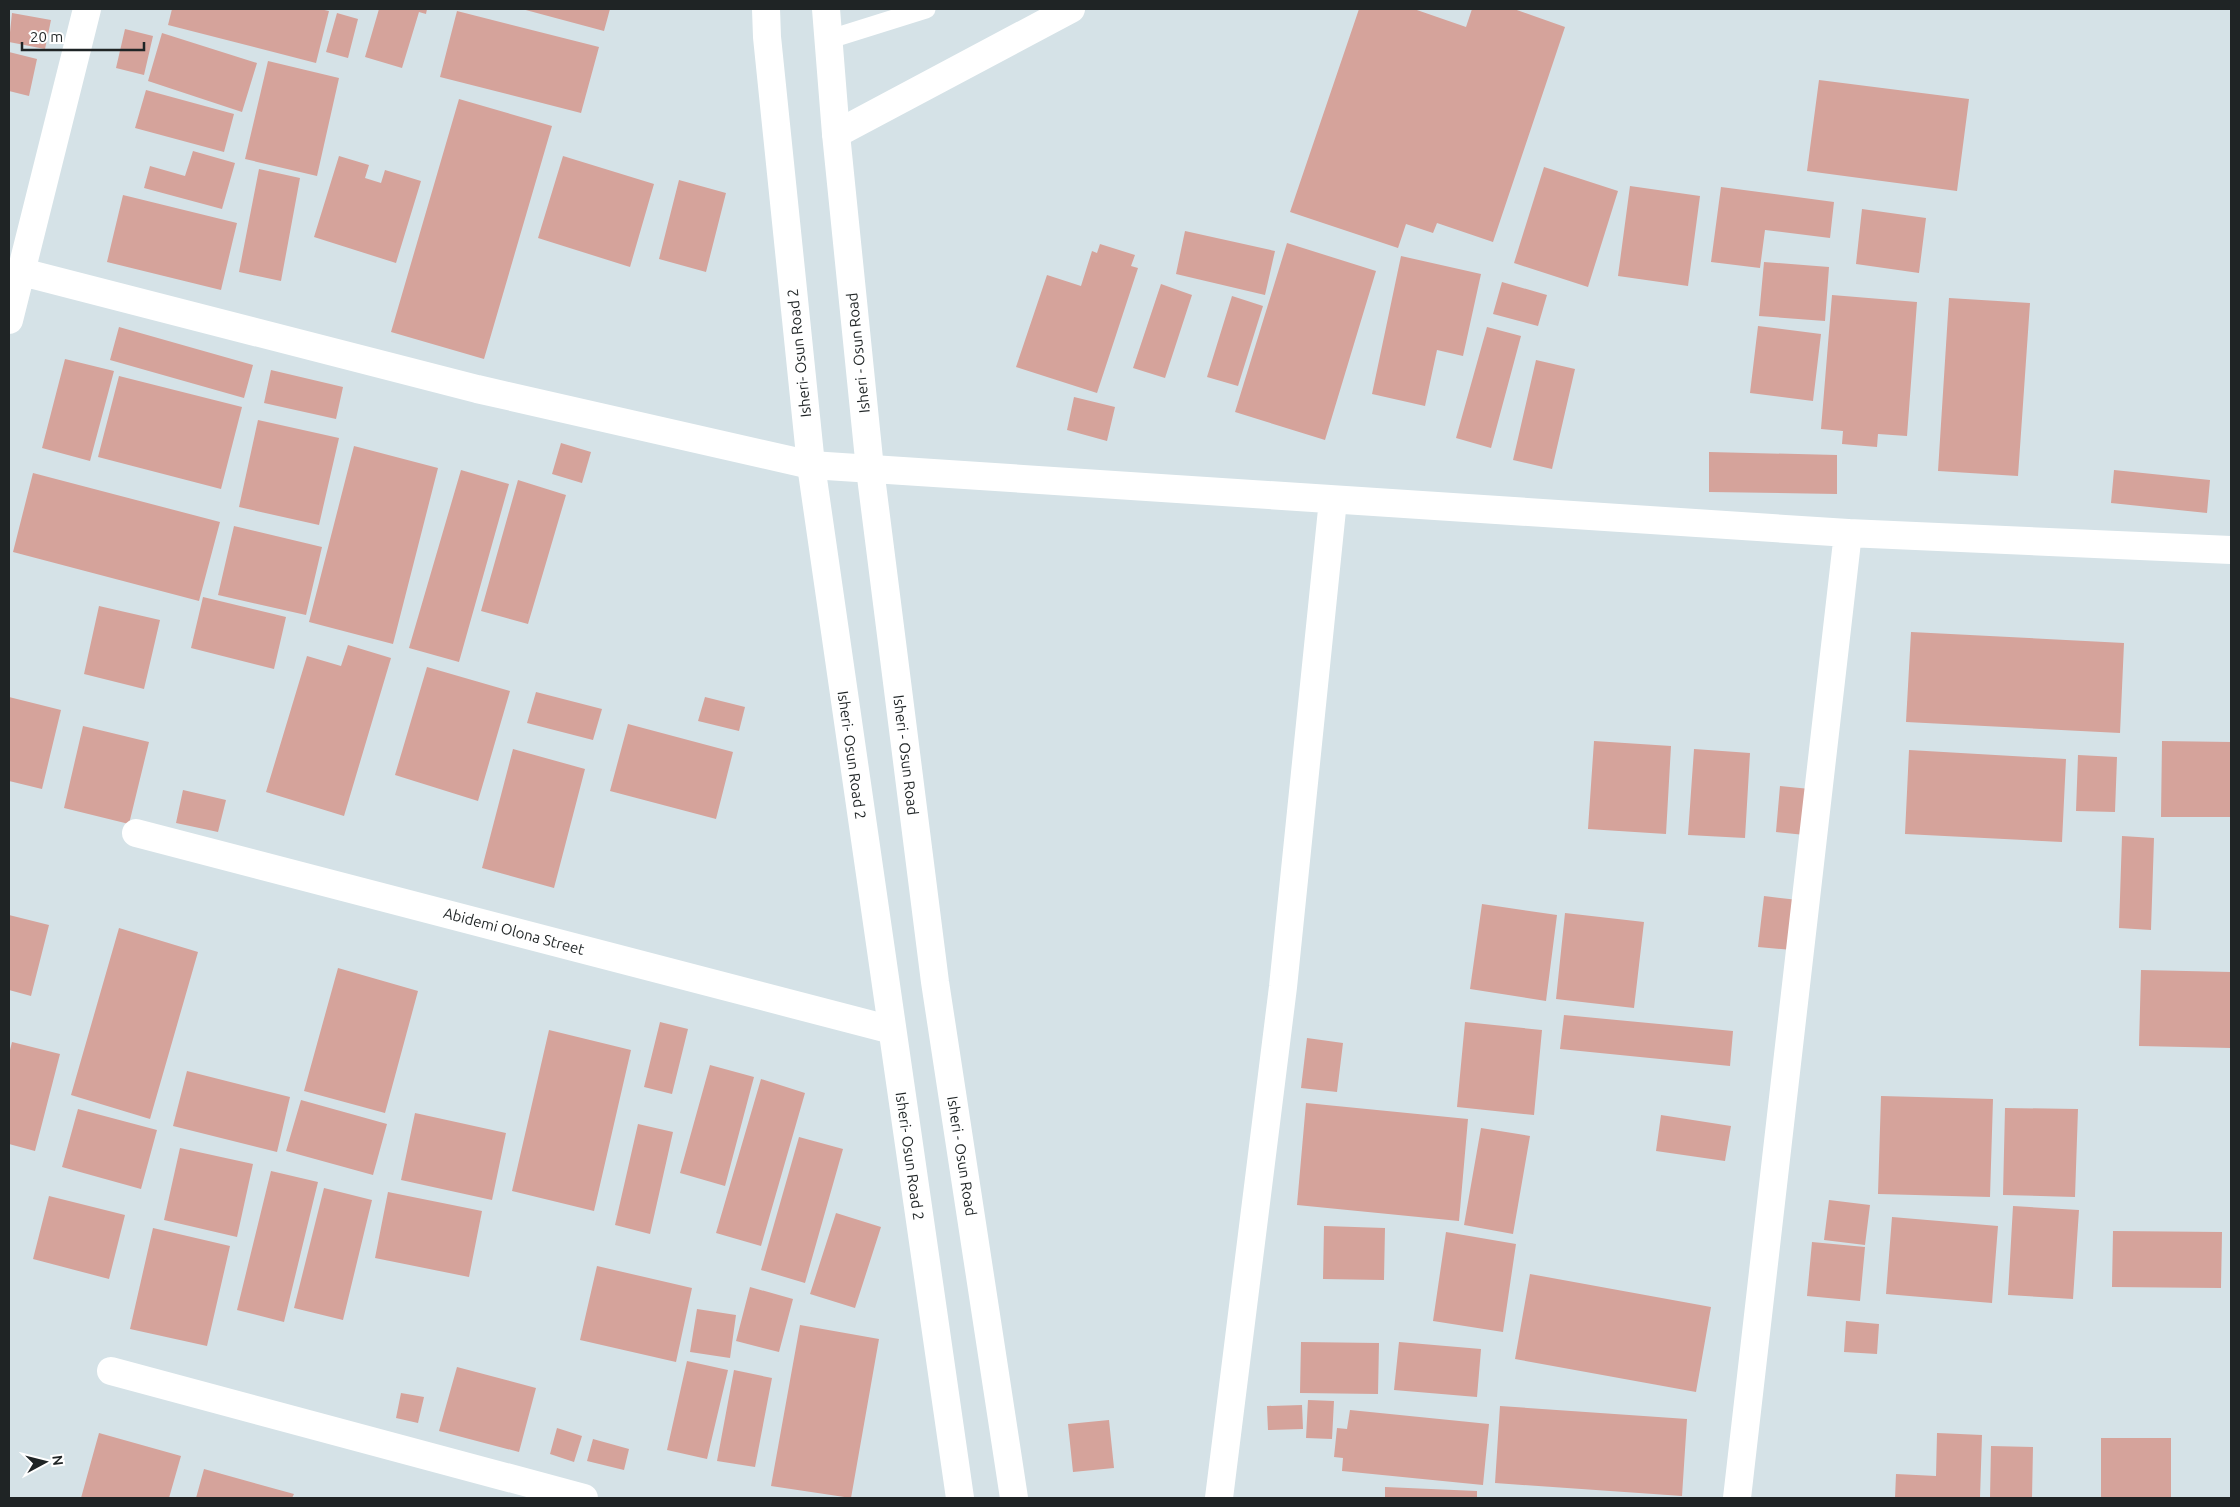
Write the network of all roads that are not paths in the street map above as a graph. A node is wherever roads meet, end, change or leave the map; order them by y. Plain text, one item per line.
1 (87, 9) edge
2 (766, 9) edge
3 (826, 9) edge
4 (926, 9) edge
5 (1071, 9) edge
6 (899, 13) edge
7 (827, 40) junction
8 (836, 134) junction
9 (22, 272) junction
10 (9, 320) edge
11 (811, 465) junction
12 (870, 469) junction
13 (1333, 500) junction
14 (1848, 533) junction
15 (2231, 550) edge
16 (136, 833) dead end
17 (892, 1030) junction
18 (111, 1371) dead end
19 (584, 1498) edge
20 (960, 1498) edge
21 (1014, 1498) edge
22 (1219, 1498) edge
23 (1738, 1498) edge

1 - 9 street
2 - 11 street, Isheri- Osun Road 2
3 - 7 street, Isheri - Osun Road
4 - 6 lane
5 - 8 street
6 - 7 lane
7 - 8 street, Isheri - Osun Road
8 - 12 street, Isheri - Osun Road
9 - 10 street
9 - 11 street
11 - 12 street
11 - 17 street, Isheri- Osun Road 2
12 - 13 street
12 - 21 street, Isheri - Osun Road
13 - 14 street
13 - 22 street
14 - 15 street
14 - 23 street
16 - 17 street, Abidemi Olona Street
17 - 20 street, Isheri- Osun Road 2
18 - 19 street

